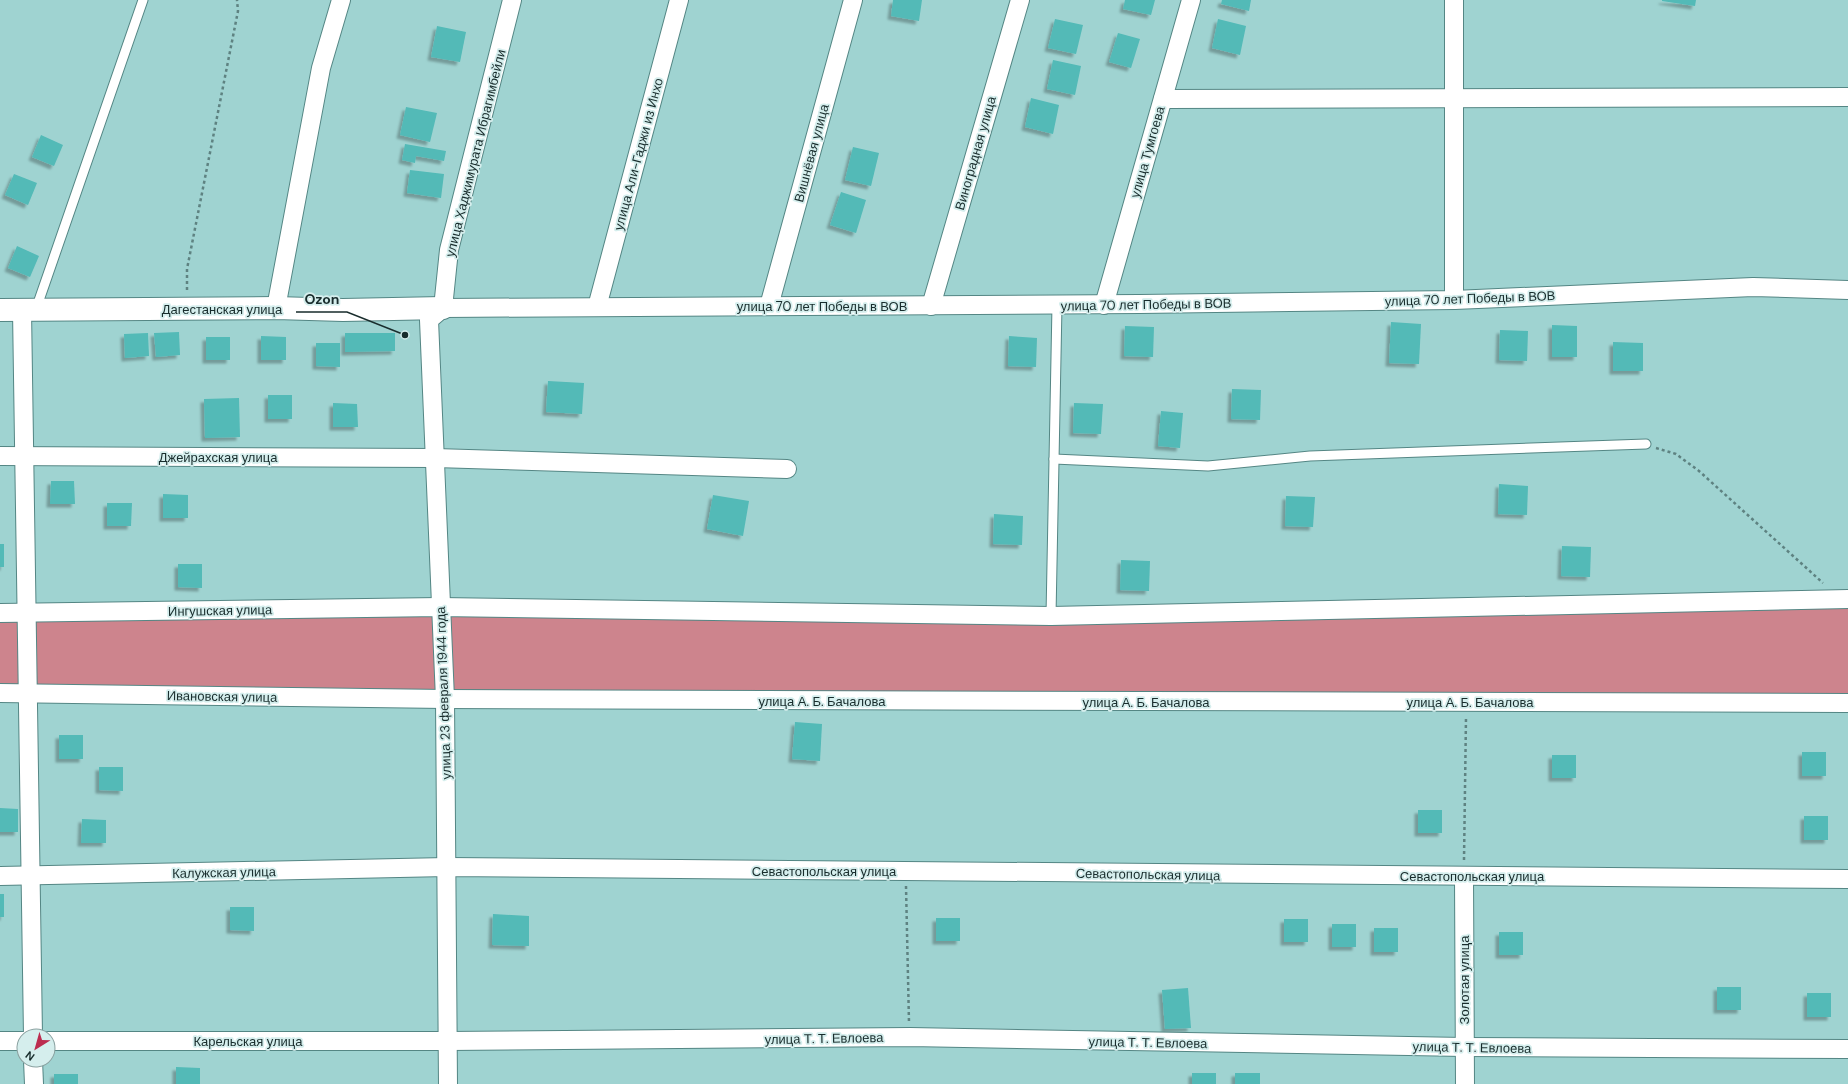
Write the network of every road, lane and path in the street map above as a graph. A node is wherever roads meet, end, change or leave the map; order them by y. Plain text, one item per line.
1 (144, 0) edge
2 (237, 0) edge
3 (341, 0) edge
4 (512, 0) edge
5 (679, 0) edge
6 (854, 0) edge
7 (1020, 0) edge
8 (1191, 0) edge
9 (1454, 0) edge
10 (1848, 97) edge
11 (1163, 99) junction
12 (1454, 99) junction
13 (1848, 290) edge
14 (1454, 300) junction
15 (1057, 305) junction
16 (1104, 305) junction
17 (769, 306) junction
18 (931, 306) junction
19 (597, 307) junction
20 (276, 308) junction
21 (443, 308) junction
22 (29, 309) junction
23 (187, 309) junction
24 (0, 310) edge
25 (1646, 444) joint
26 (0, 456) edge
27 (24, 456) junction
28 (435, 458) junction
29 (1054, 459) junction
30 (786, 469) dead end
31 (1844, 600) edge
32 (440, 607) junction
33 (26, 612) junction
34 (0, 613) edge
35 (1051, 616) junction
36 (0, 693) edge
37 (28, 693) junction
38 (445, 699) junction
39 (1466, 702) junction
40 (1848, 703) edge
41 (447, 868) junction
42 (906, 871) junction
43 (0, 876) edge
44 (30, 876) junction
45 (1464, 876) junction
46 (1848, 879) edge
47 (33, 1028) edge
48 (910, 1037) junction
49 (0, 1041) edge
50 (16, 1041) edge
51 (56, 1041) edge
52 (448, 1041) junction
53 (1464, 1048) junction
54 (1848, 1049) edge
55 (33, 1068) edge
56 (34, 1084) edge
57 (448, 1084) edge
58 (1464, 1084) edge

1 - 22 lane
2 - 23 path
3 - 20 street
4 - 21 street, улица Хаджимурата Ибрагимбейли
5 - 19 street, улица Али-Гаджи из Инхо
6 - 17 street, Вишнёвая улица
7 - 18 street, Виноградная улица
8 - 11 street, улица Тумгоева
9 - 12 street
10 - 12 street
11 - 12 street
11 - 16 street, улица Тумгоева
12 - 14 street
13 - 14 street, улица 70 лет Победы в ВОВ
14 - 16 street, улица 70 лет Победы в ВОВ
15 - 16 street, улица 70 лет Победы в ВОВ
15 - 18 street, улица 70 лет Победы в ВОВ
15 - 29 lane
17 - 18 street, улица 70 лет Победы в ВОВ
17 - 19 street, улица 70 лет Победы в ВОВ
19 - 21 street, улица 70 лет Победы в ВОВ
20 - 21 street, Дагестанская улица
20 - 23 street, Дагестанская улица
21 - 28 street, улица 23 февраля 1944 года
22 - 23 street, Дагестанская улица
22 - 24 street, Дагестанская улица
22 - 27 street
25 - 29 lane
25 - 31 path
26 - 27 street, Джейрахская улица
27 - 28 street, Джейрахская улица
27 - 33 street
28 - 30 street, Джейрахская улица
28 - 32 street, улица 23 февраля 1944 года
29 - 35 lane
31 - 35 street, Ингушская улица
32 - 33 street, Ингушская улица
32 - 35 street, Ингушская улица
32 - 38 street, улица 23 февраля 1944 года
33 - 34 street, Ингушская улица
33 - 37 street
36 - 37 street, Ивановская улица
37 - 38 street, Ивановская улица
37 - 44 street
38 - 39 street, улица А. Б. Бачалова
38 - 41 street, улица 23 февраля 1944 года
39 - 40 street, улица А. Б. Бачалова
39 - 45 path
41 - 42 street, Севастопольская улица
41 - 44 street, Калужская улица
41 - 52 street, улица 23 февраля 1944 года
42 - 45 street, Севастопольская улица
42 - 48 path
43 - 44 street, Калужская улица
44 - 47 street
45 - 46 street, Севастопольская улица
45 - 53 street, Золотая улица
48 - 52 street, улица Т. Т. Евлоева
48 - 53 street, улица Т. Т. Евлоева
49 - 50 street
51 - 52 street, Карельская улица
52 - 57 street, улица 23 февраля 1944 года
53 - 54 street, улица Т. Т. Евлоева
53 - 58 street, Золотая улица
55 - 56 street

